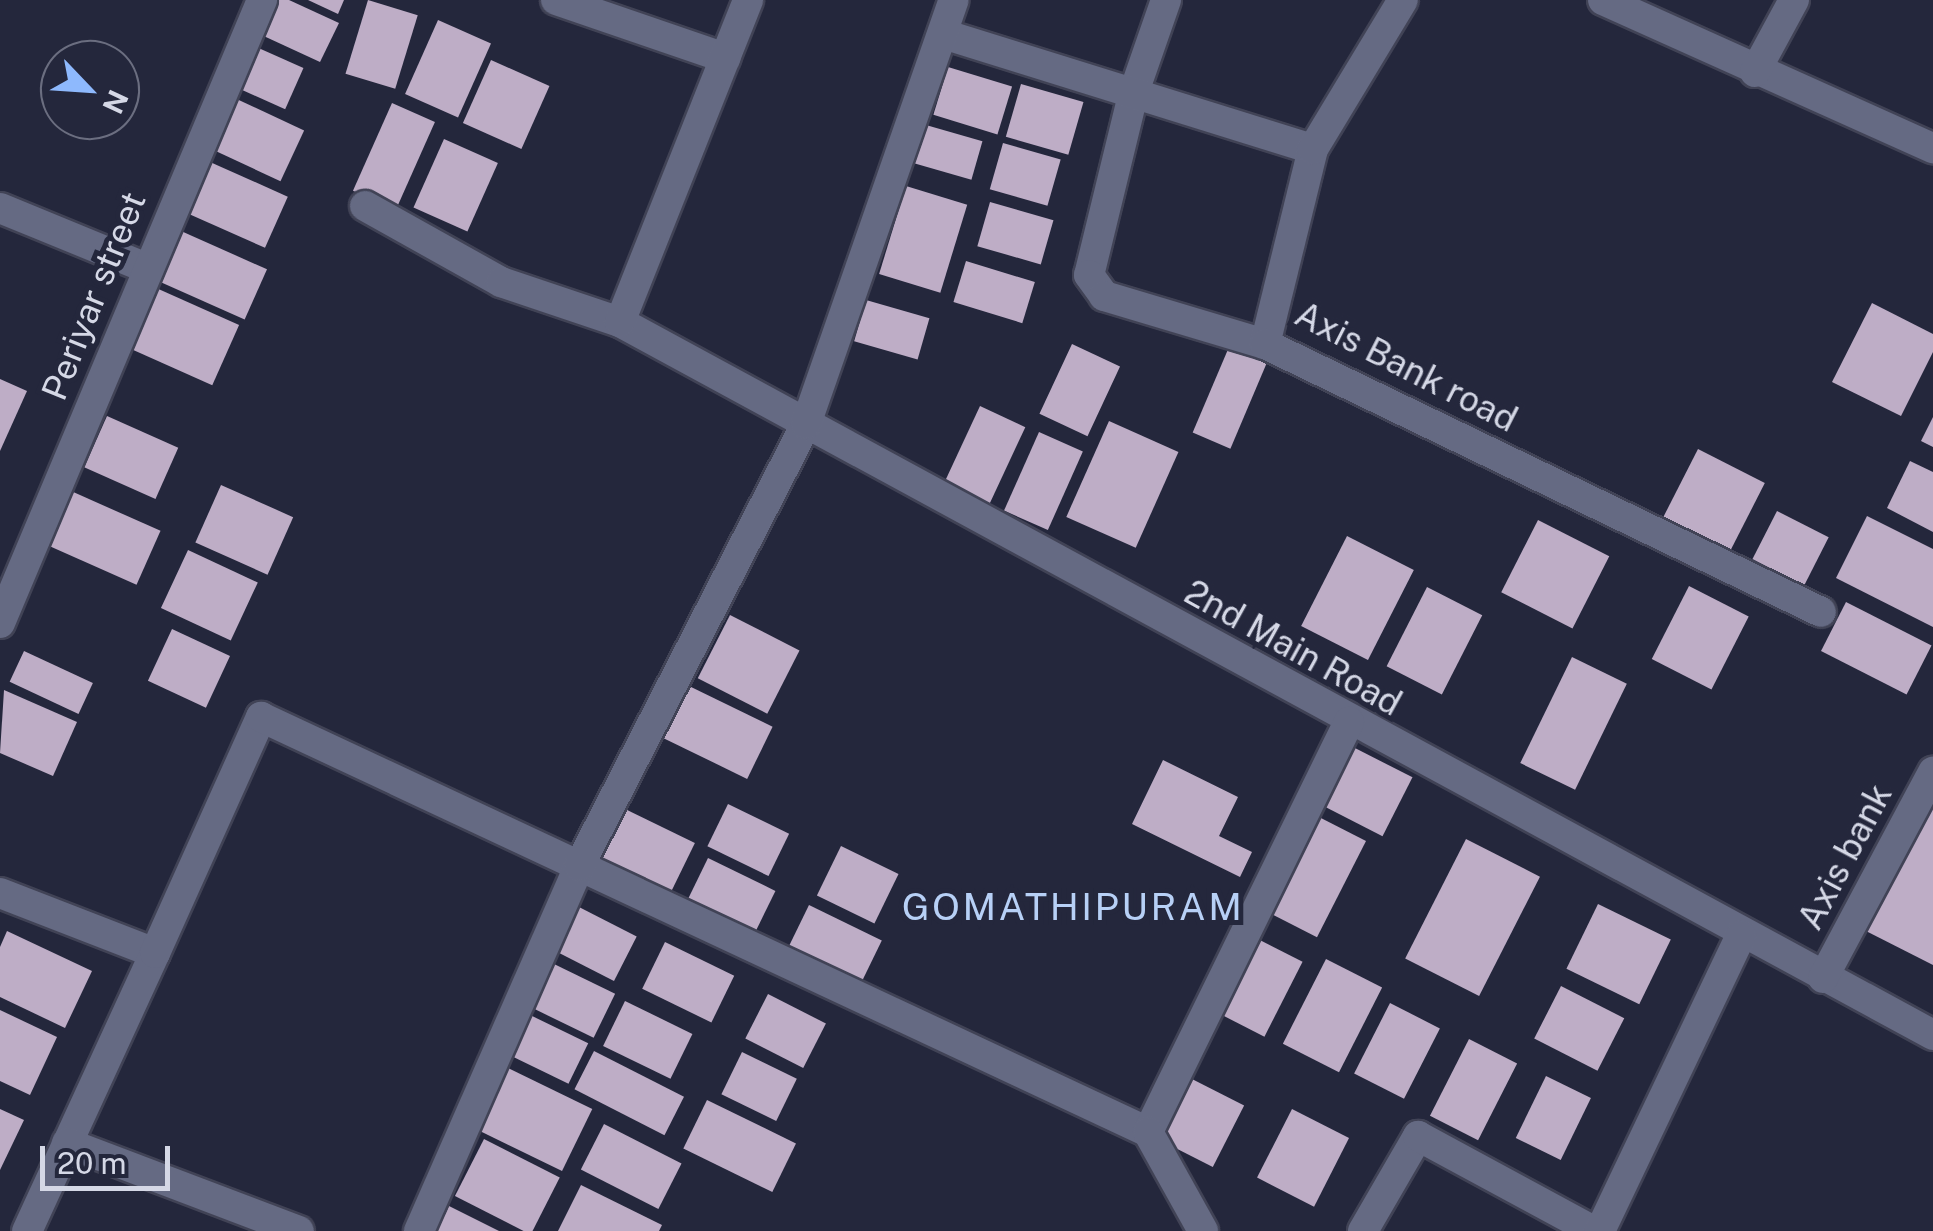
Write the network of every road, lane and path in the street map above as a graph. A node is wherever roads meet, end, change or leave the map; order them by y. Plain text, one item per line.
1 (262, 0) edge
2 (556, 0) edge
3 (748, 0) edge
4 (954, 0) edge
5 (1166, 0) edge
6 (1403, 0) edge
7 (1602, 0) edge
8 (1794, 0) edge
9 (942, 34) junction
10 (726, 58) junction
11 (1754, 72) junction
12 (1133, 95) junction
13 (1933, 148) edge
14 (1313, 149) junction
15 (365, 206) dead end
16 (0, 208) edge
17 (146, 268) junction
18 (620, 322) junction
19 (1265, 344) junction
20 (806, 424) junction
21 (1821, 612) dead end
22 (0, 624) edge
23 (1349, 722) junction
24 (1933, 772) edge
25 (580, 866) junction
26 (0, 893) edge
27 (1740, 936) junction
28 (155, 953) junction
29 (1823, 978) junction
30 (1933, 1035) edge
31 (1148, 1132) junction
32 (67, 1143) junction
33 (26, 1231) edge
34 (299, 1231) edge
35 (420, 1231) edge
36 (1203, 1231) edge
37 (1363, 1231) edge
38 (1597, 1231) edge

1 - 17 street, Periyar street
2 - 10 street
3 - 10 street
4 - 9 street
5 - 12 street
6 - 14 street, Axis Bank road
7 - 11 street
8 - 11 street
9 - 12 street
9 - 20 street
10 - 18 street
11 - 13 street
12 - 14 street
12 - 19 street
14 - 19 street, Axis Bank road
15 - 18 street, 2nd Main Road
16 - 17 street
17 - 22 street, Periyar street
18 - 20 street, 2nd Main Road
19 - 21 street, Axis Bank road
20 - 23 street, 2nd Main Road
20 - 25 street
23 - 27 street, 2nd Main Road
23 - 31 street
24 - 29 street, Axis bank
25 - 28 street
25 - 31 street
25 - 35 street
26 - 28 street
27 - 29 street, 2nd Main Road
27 - 38 street
28 - 32 street
29 - 30 street, 2nd Main Road
31 - 36 street
32 - 33 street
32 - 34 street
37 - 38 street

